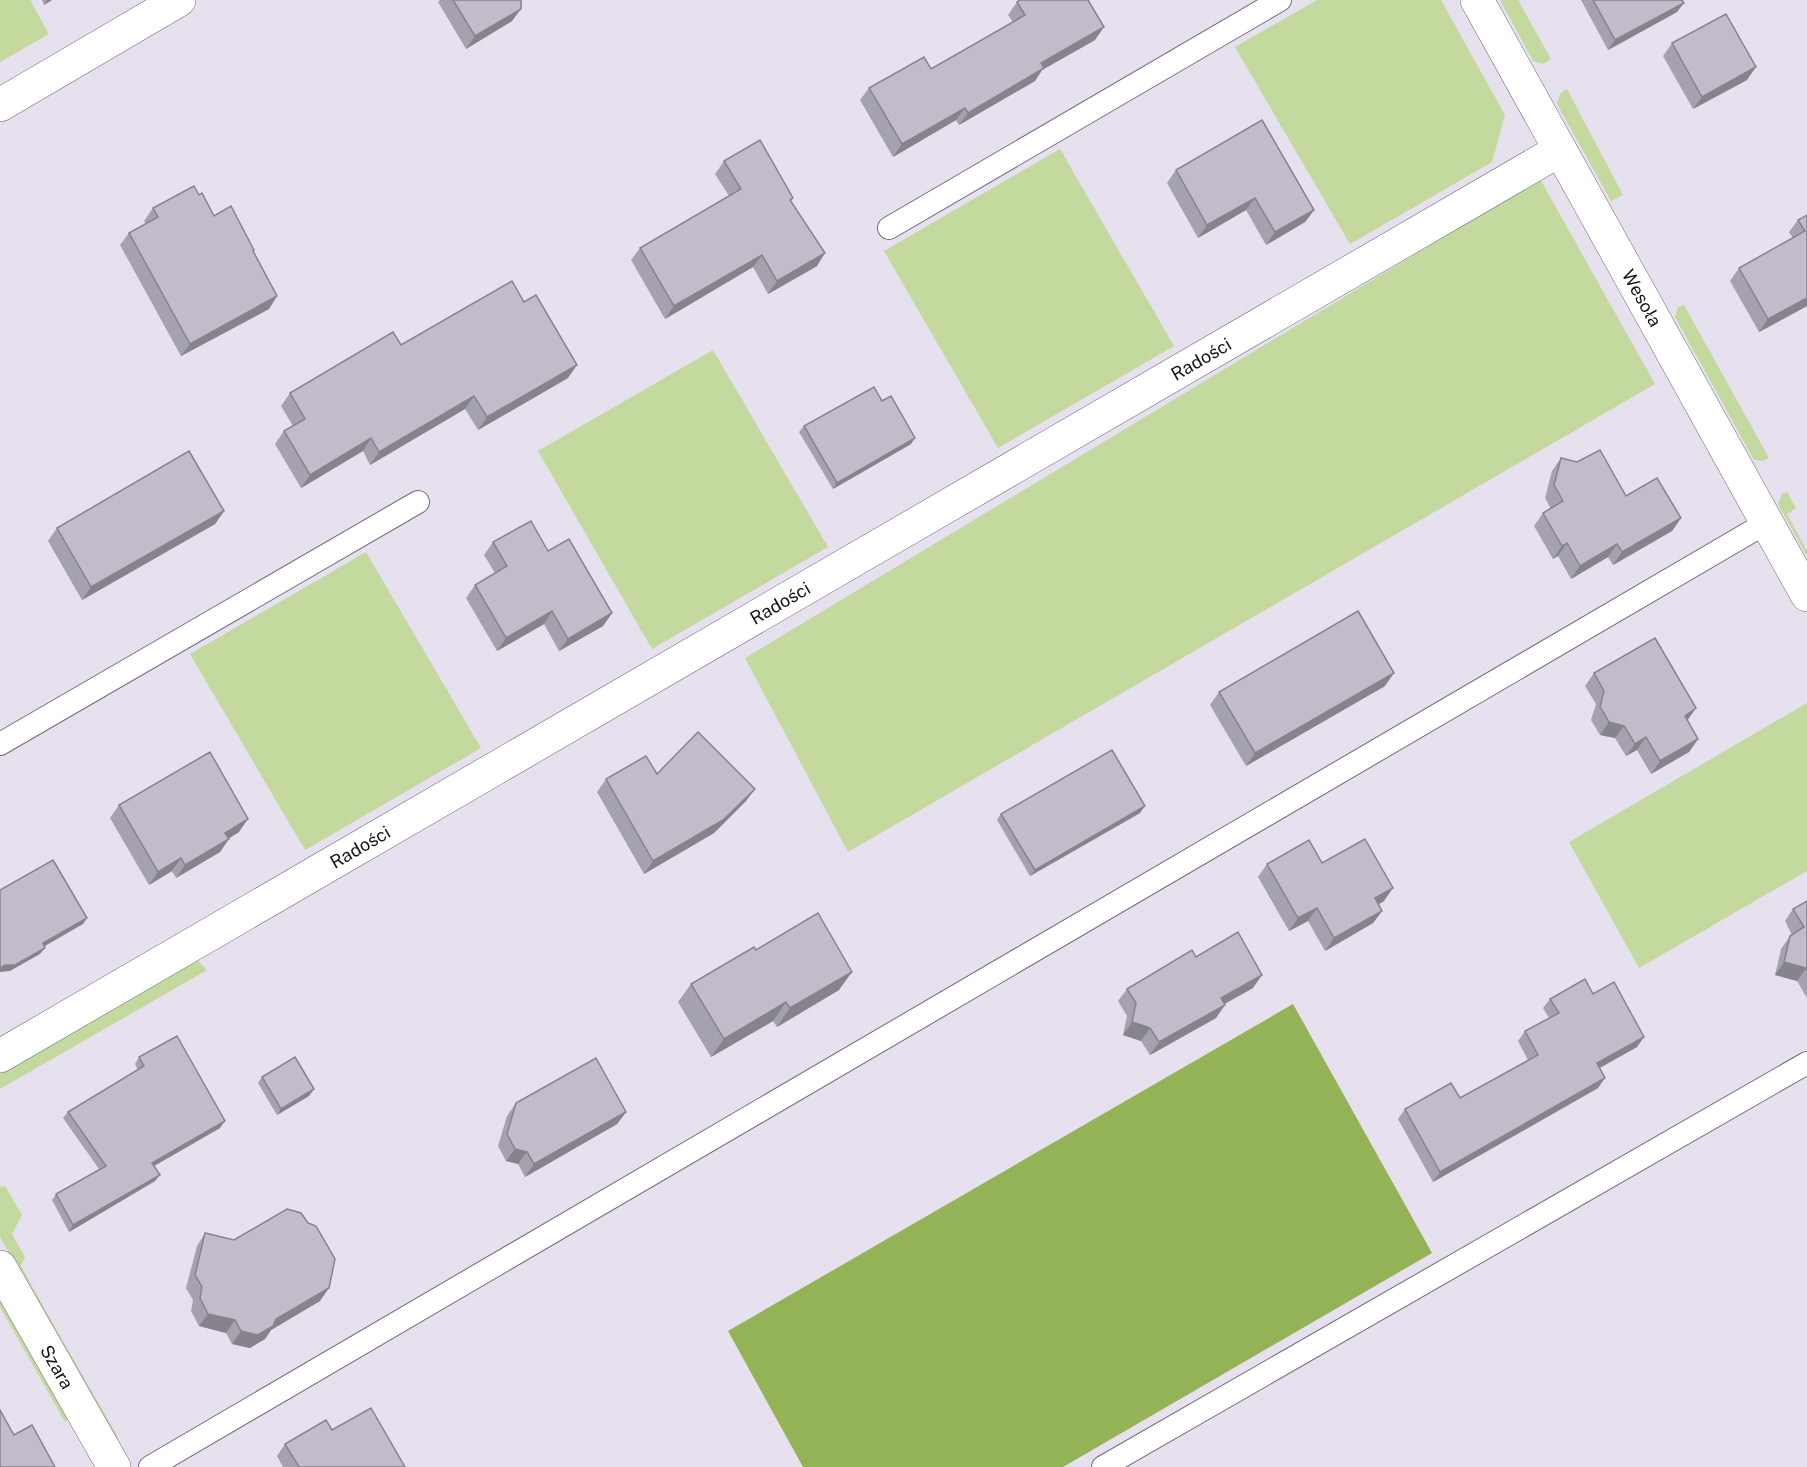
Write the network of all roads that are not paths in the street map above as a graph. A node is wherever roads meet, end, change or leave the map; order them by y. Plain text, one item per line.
1 (179, 0) edge
2 (1280, 0) edge
3 (1477, 0) edge
4 (0, 105) edge
5 (1560, 150) junction
6 (889, 228) dead end
7 (418, 502) dead end
8 (1766, 523) junction
9 (1807, 595) edge
10 (0, 744) edge
11 (0, 1056) edge
12 (1807, 1063) edge
13 (0, 1267) edge
14 (114, 1467) edge
15 (150, 1467) edge
16 (1103, 1467) edge

1 - 4 street
2 - 6 lane
3 - 5 street, Wesoła
5 - 8 street, Wesoła
5 - 11 street, Radości
7 - 10 lane
8 - 9 street, Wesoła
8 - 15 lane
12 - 16 lane
13 - 14 street, Szara

